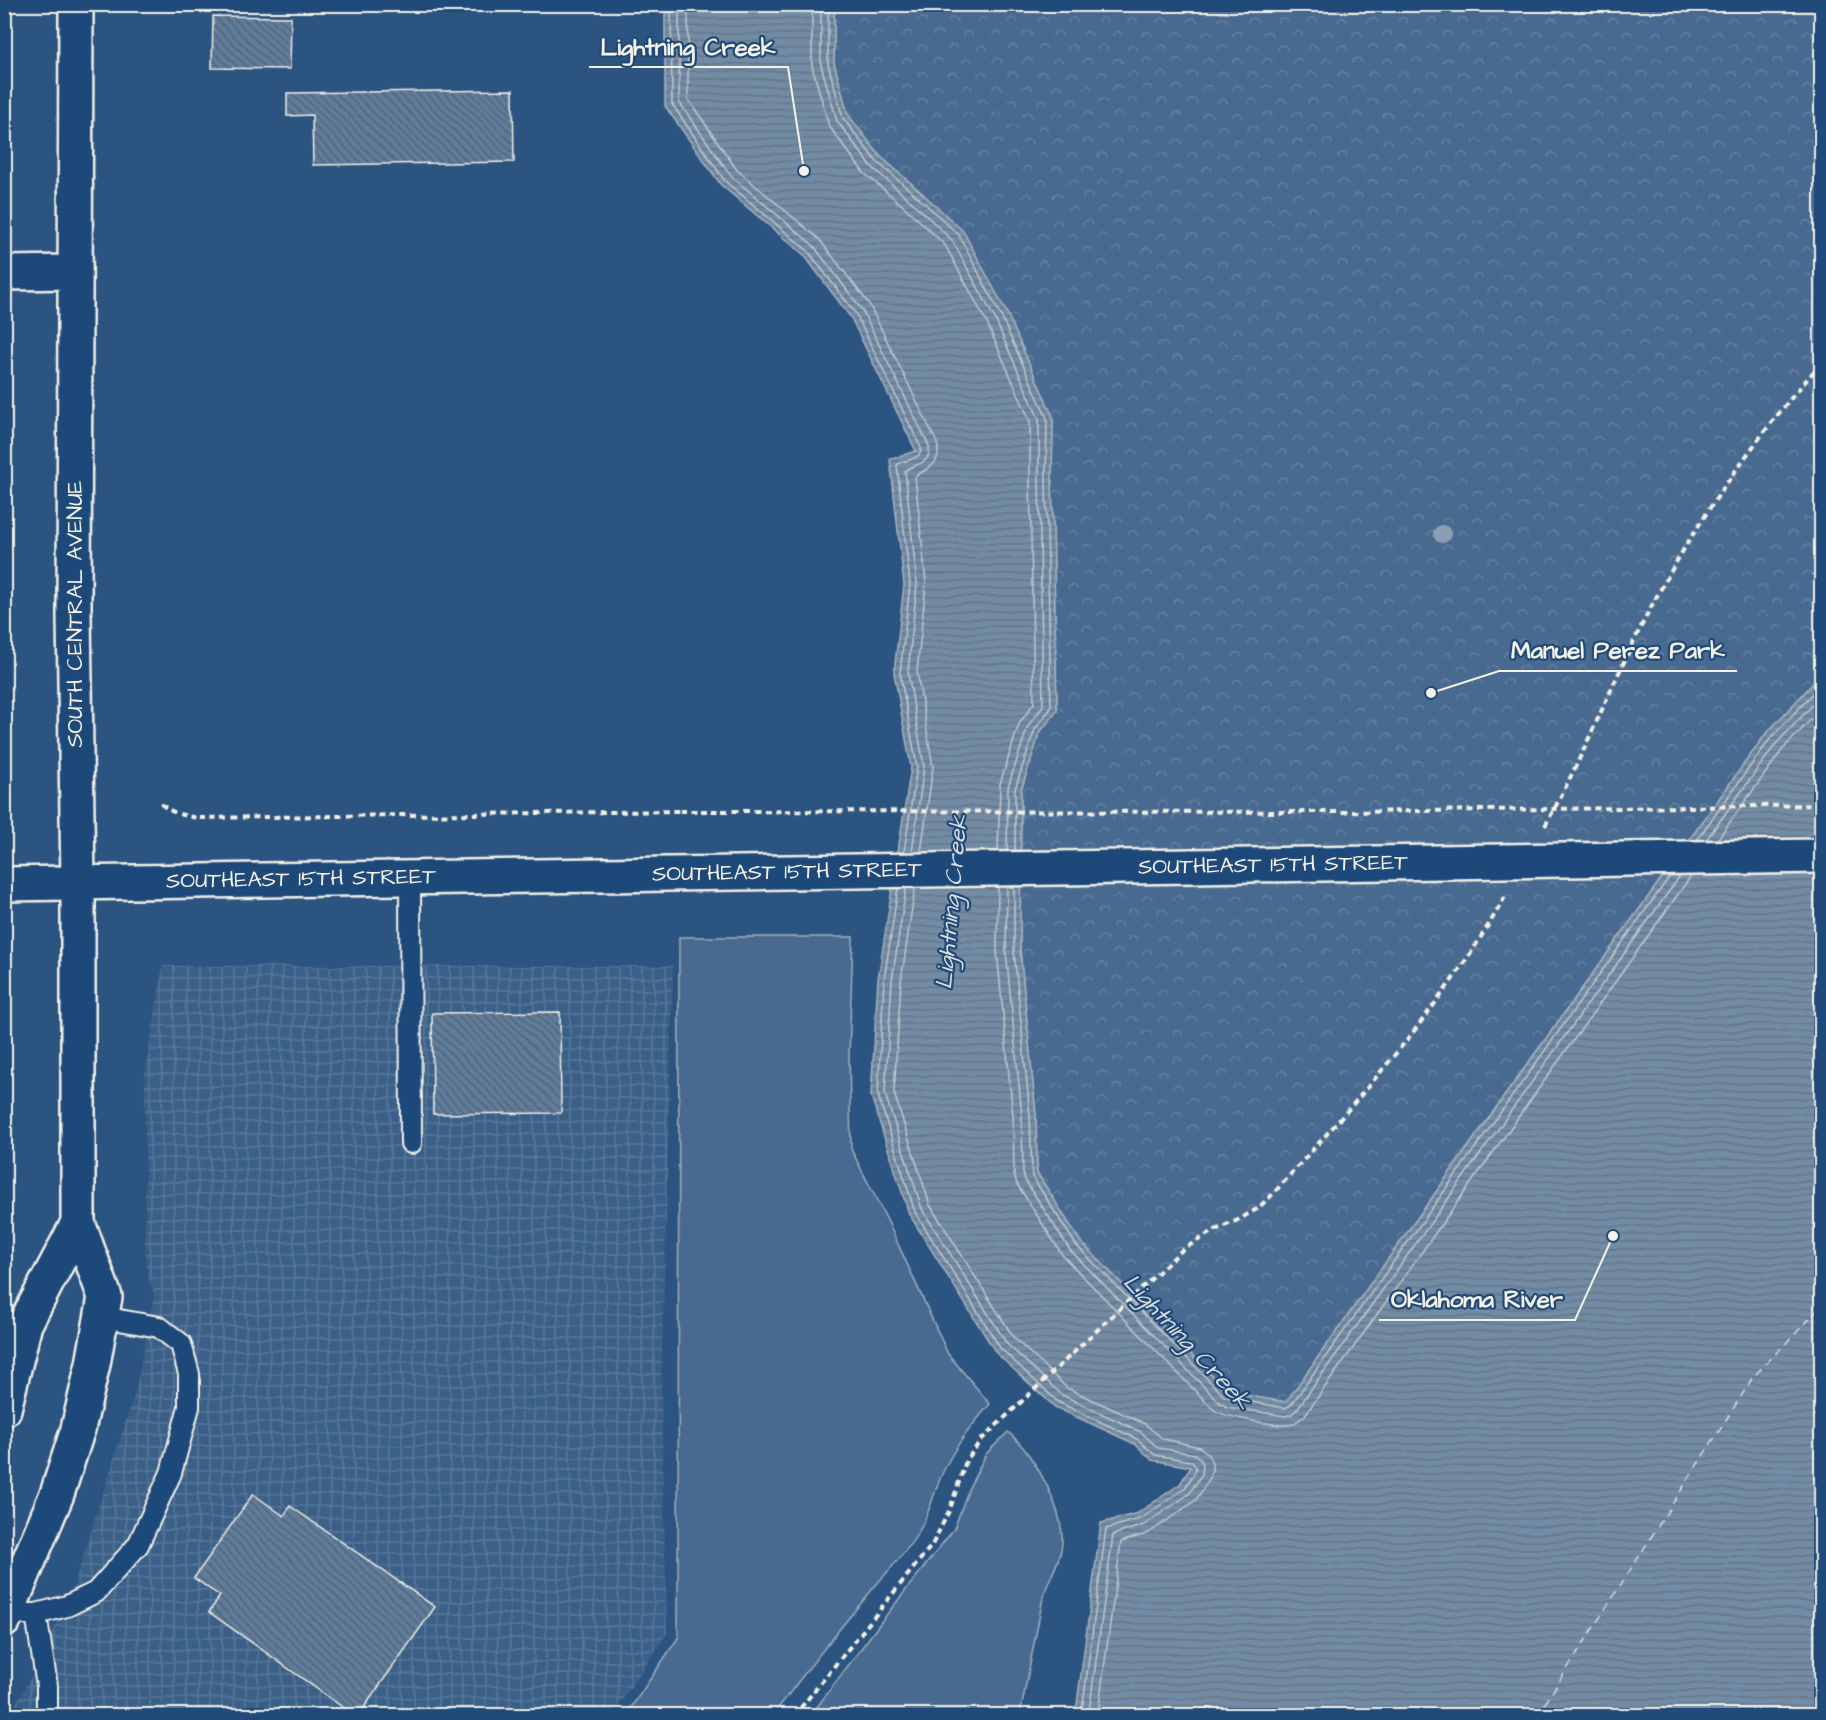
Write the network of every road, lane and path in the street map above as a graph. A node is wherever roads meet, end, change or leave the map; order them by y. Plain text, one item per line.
1 (76, 4) edge
2 (75, 272) junction
3 (4, 273) edge
4 (161, 804) dead end
5 (1821, 805) edge
6 (1821, 856) edge
7 (410, 878) junction
8 (78, 882) junction
9 (4, 884) edge
10 (411, 1143) dead end
11 (78, 1223) junction
12 (1182, 1250) dead end
13 (102, 1317) junction
14 (4, 1409) edge
15 (16, 1616) edge
16 (46, 1716) edge
17 (795, 1716) edge

1 - 2 main road, SOUTH CENTRAL AVENUE
2 - 3 main road
2 - 8 main road, SOUTH CENTRAL AVENUE
4 - 5 path, bridge
6 - 7 main road, SOUTHEAST 15TH STREET, bridge
7 - 8 main road, SOUTHEAST 15TH STREET
7 - 10 lane
8 - 9 main road, SOUTHEAST 15TH STREET
8 - 11 main road, SOUTH CENTRAL AVENUE
11 - 13 main road, SOUTH CENTRAL AVENUE
11 - 14 main road, SOUTH CENTRAL AVENUE
12 - 17 path
13 - 15 main road, SOUTH CENTRAL AVENUE
13 - 15 lane
15 - 16 lane

